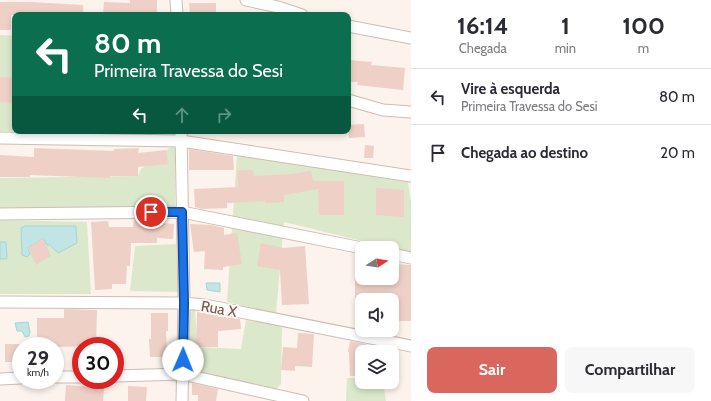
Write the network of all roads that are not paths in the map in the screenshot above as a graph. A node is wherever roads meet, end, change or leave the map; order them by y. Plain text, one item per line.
1 (176, 0) edge
2 (246, 0) edge
3 (177, 12) edge
4 (293, 12) edge
5 (351, 27) edge
6 (411, 38) edge
7 (351, 101) edge
8 (411, 112) edge
9 (181, 136) edge
10 (0, 138) edge
11 (411, 176) edge
12 (182, 212) junction
13 (0, 214) edge
14 (355, 247) edge
15 (399, 255) edge
16 (411, 258) edge
17 (0, 302) edge
18 (184, 303) junction
19 (411, 346) edge
20 (182, 374) junction
21 (124, 376) edge
22 (12, 378) edge
23 (0, 379) edge
24 (182, 401) edge
25 (303, 401) edge

1 - 3 street
2 - 4 street
5 - 6 street
7 - 8 street
9 - 10 street
9 - 11 street
9 - 12 street
12 - 13 street
12 - 14 street
12 - 18 street
15 - 16 street
17 - 18 street, Rua X
18 - 19 street, Rua X
18 - 20 street
20 - 21 street
20 - 24 street
20 - 25 street
22 - 23 street

